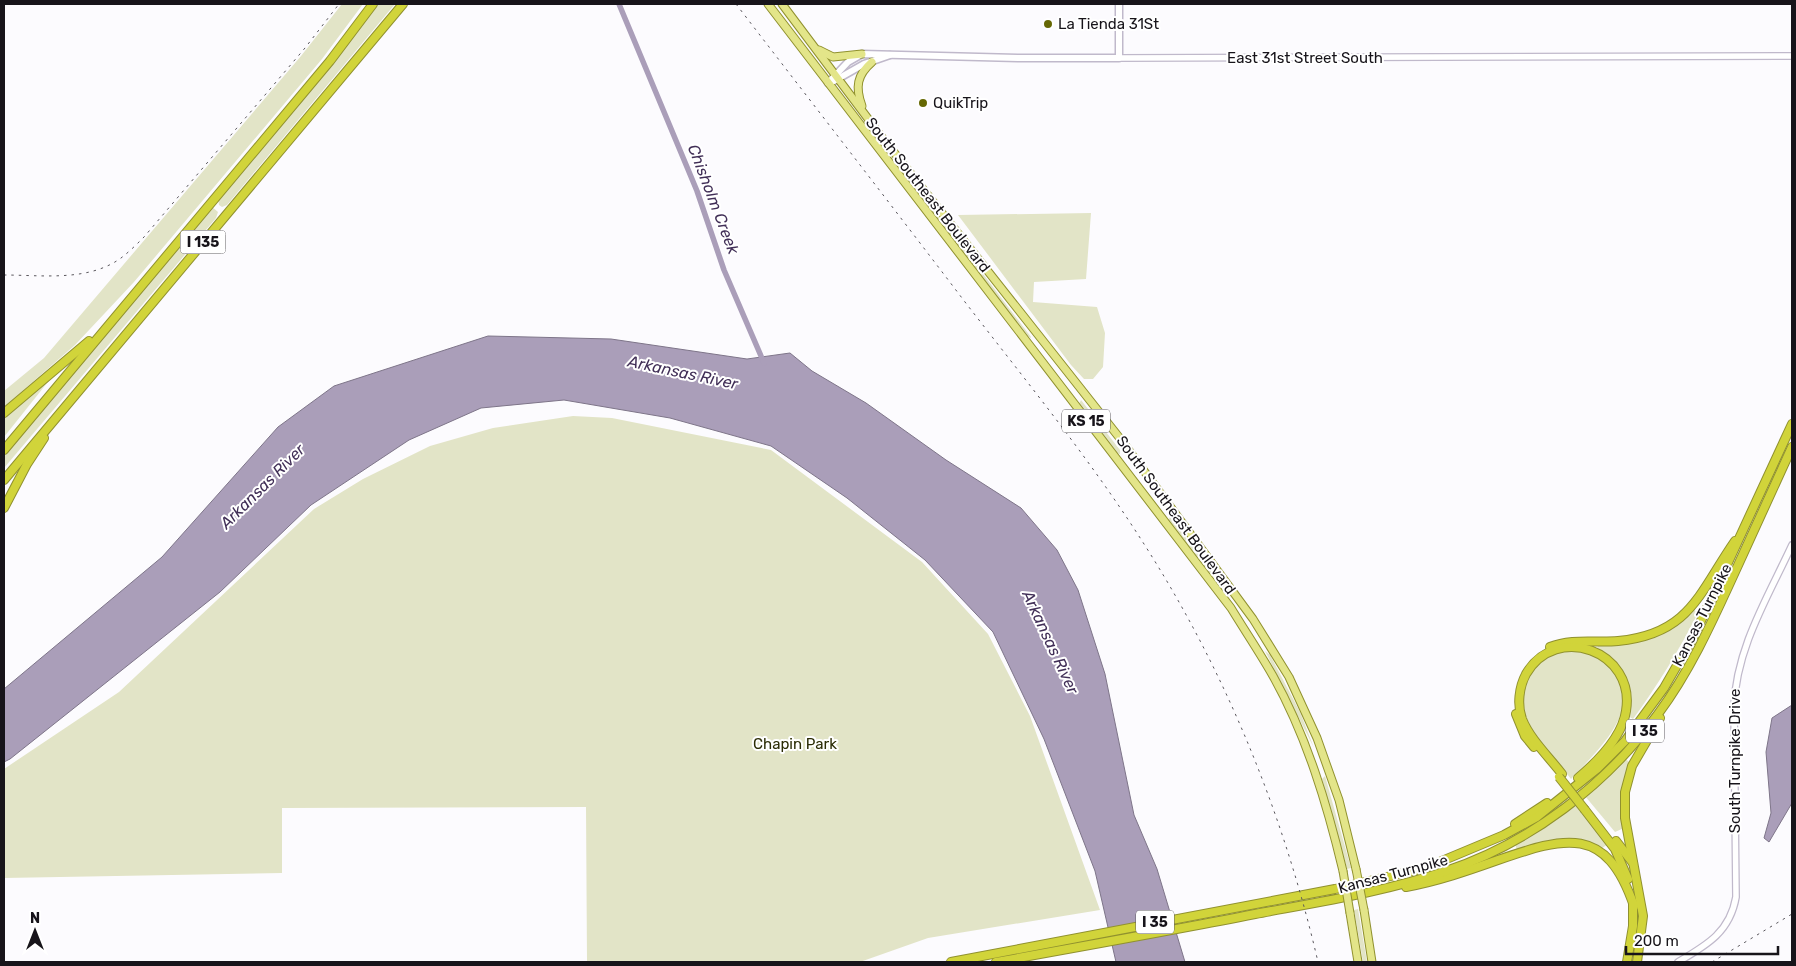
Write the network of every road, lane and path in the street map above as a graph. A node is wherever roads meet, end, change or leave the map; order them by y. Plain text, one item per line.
1 (373, 4) edge
2 (402, 4) edge
3 (768, 4) edge
4 (782, 4) edge
5 (1119, 4) edge
6 (814, 46) junction
7 (862, 54) junction
8 (891, 54) junction
9 (1792, 56) edge
10 (1119, 58) junction
11 (872, 62) junction
12 (838, 77) junction
13 (828, 83) junction
14 (866, 115) junction
15 (113, 320) junction
16 (4, 412) edge
17 (59, 414) junction
18 (1792, 424) edge
19 (1792, 447) edge
20 (4, 450) edge
21 (4, 480) edge
22 (4, 508) edge
23 (1744, 527) junction
24 (1792, 545) edge
25 (1690, 664) junction
26 (1560, 776) junction
27 (1587, 808) junction
28 (1458, 856) junction
29 (1633, 863) junction
30 (1374, 891) junction
31 (1634, 906) junction
32 (1626, 960) edge
33 (950, 962) edge
34 (996, 962) edge
35 (1358, 962) edge
36 (1372, 962) edge
37 (1637, 962) edge
38 (1678, 962) edge

1 - 15 highway, I 135
2 - 17 highway, I 135
3 - 13 main road, South Southeast Boulevard / KS 15
4 - 6 main road, South Southeast Boulevard / KS 15
5 - 10 main road
6 - 7 main road
6 - 12 main road, South Southeast Boulevard / KS 15
7 - 8 main road, East 31st Street South
7 - 12 main road
8 - 10 main road, East 31st Street South
8 - 11 main road
9 - 10 street, East 31st Street South
11 - 12 main road
11 - 14 main road
12 - 13 main road
12 - 14 main road, South Southeast Boulevard / KS 15
13 - 35 main road, South Southeast Boulevard / KS 15, bridge
14 - 36 main road, South Southeast Boulevard / KS 15, bridge
15 - 16 highway
15 - 20 highway, I 135
17 - 21 highway, I 135
17 - 22 highway
18 - 23 highway, Kansas Turnpike / I 35
19 - 25 highway, Kansas Turnpike / I 35
23 - 26 highway
23 - 28 highway, Kansas Turnpike / I 35
24 - 38 street, South Turnpike Drive
25 - 29 highway
25 - 30 highway, Kansas Turnpike / I 35
26 - 27 highway, bridge
26 - 28 highway
27 - 29 highway
27 - 31 highway
28 - 33 highway, Kansas Turnpike / I 35
29 - 37 highway
30 - 31 highway
30 - 34 highway, Kansas Turnpike / I 35
31 - 32 highway

